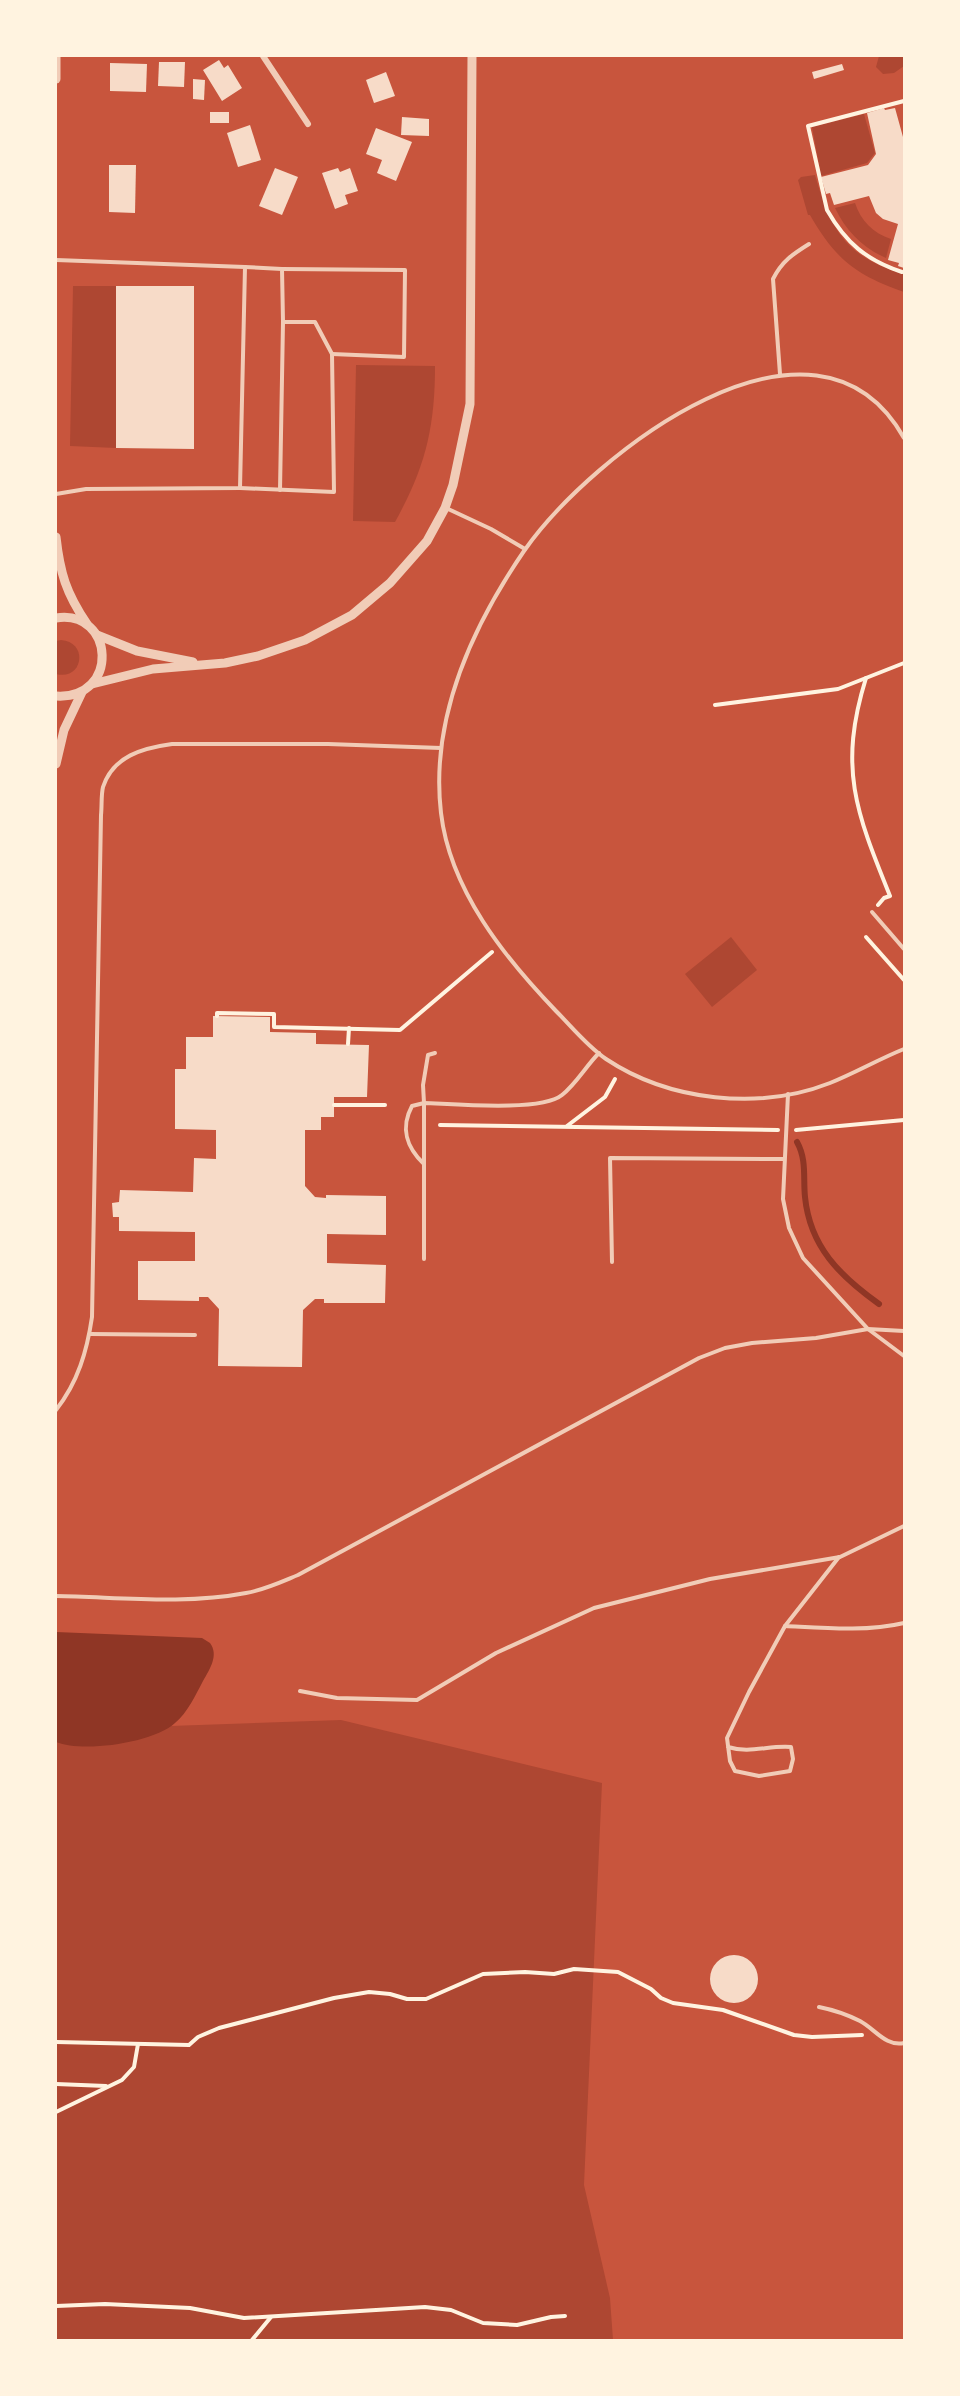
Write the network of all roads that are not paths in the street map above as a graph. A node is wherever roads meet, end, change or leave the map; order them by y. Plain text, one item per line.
1 (56, 56) edge
2 (263, 56) edge
3 (472, 56) edge
4 (56, 79) edge
5 (308, 124) dead end
6 (809, 244) dead end
7 (56, 260) edge
8 (245, 267) junction
9 (282, 269) junction
10 (283, 322) junction
11 (332, 354) junction
12 (780, 374) junction
13 (904, 438) edge
14 (240, 488) junction
15 (280, 490) junction
16 (56, 494) edge
17 (445, 508) junction
18 (56, 537) edge
19 (525, 549) junction
20 (56, 618) edge
21 (88, 626) junction
22 (97, 635) junction
23 (212, 664) junction
24 (92, 684) junction
25 (82, 692) junction
26 (56, 696) edge
27 (441, 748) junction
28 (56, 764) edge
29 (872, 912) road end
30 (904, 949) edge
31 (904, 1049) edge
32 (435, 1053) dead end
33 (599, 1053) junction
34 (788, 1094) junction
35 (424, 1103) junction
36 (783, 1159) junction
37 (424, 1164) junction
38 (424, 1259) dead end
39 (612, 1262) dead end
40 (868, 1329) junction
41 (904, 1331) edge
42 (90, 1334) junction
43 (195, 1335) dead end
44 (904, 1356) edge
45 (56, 1410) edge
46 (904, 1526) edge
47 (840, 1557) junction
48 (56, 1596) edge
49 (904, 1623) edge
50 (785, 1626) junction
51 (300, 1691) dead end
52 (728, 1747) junction
53 (819, 2007) dead end
54 (904, 2043) edge

1 - 4 street
2 - 5 street
3 - 17 street
6 - 12 lane
7 - 8 lane
8 - 9 lane
8 - 14 lane
9 - 10 lane
9 - 11 lane
10 - 11 lane
10 - 15 lane
11 - 15 lane
12 - 13 lane
12 - 19 lane
14 - 15 lane
14 - 16 lane
17 - 19 lane
17 - 23 street
18 - 21 street
19 - 27 lane
20 - 21 street
21 - 22 street
22 - 23 street
22 - 24 street
23 - 24 street
24 - 25 street
25 - 26 street
25 - 28 street
27 - 33 lane
27 - 42 lane
29 - 30 lane
31 - 34 lane
32 - 35 lane
33 - 34 lane
33 - 35 lane
34 - 36 lane
35 - 37 lane
35 - 37 lane
36 - 39 lane
36 - 40 lane
37 - 38 lane
40 - 41 lane
40 - 44 lane
40 - 48 lane
42 - 43 lane
42 - 45 lane
46 - 47 lane
47 - 50 lane
47 - 51 lane
49 - 50 lane
50 - 52 lane
52 - 52 lane
53 - 54 lane

